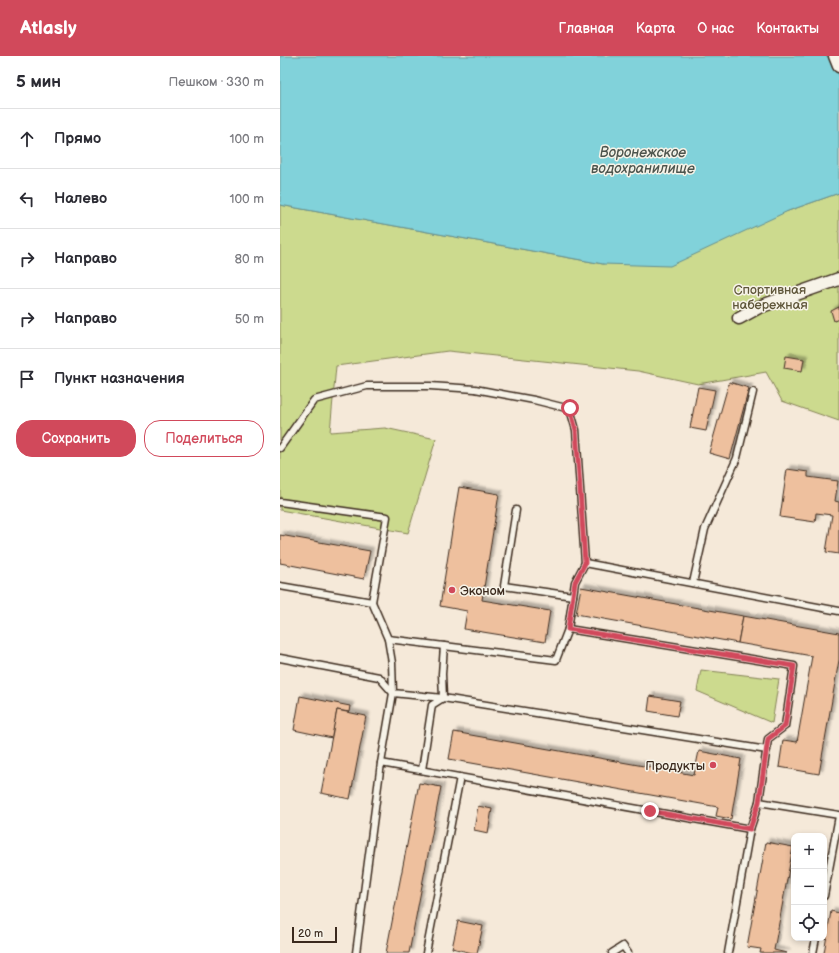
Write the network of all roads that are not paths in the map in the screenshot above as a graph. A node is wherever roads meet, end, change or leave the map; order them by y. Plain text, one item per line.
1 (835, 56) edge
2 (839, 66) edge
3 (839, 279) edge
4 (739, 318) dead end
5 (752, 392) dead end
6 (280, 448) edge
7 (280, 502) edge
8 (516, 510) dead end
9 (585, 563) junction
10 (693, 583) junction
11 (280, 586) edge
12 (573, 596) junction
13 (372, 602) junction
14 (839, 611) edge
15 (568, 629) junction
16 (388, 638) junction
17 (444, 646) junction
18 (280, 658) edge
19 (393, 693) junction
20 (444, 698) junction
21 (767, 750) junction
22 (381, 763) junction
23 (422, 770) junction
24 (460, 777) junction
25 (759, 802) junction
26 (839, 816) edge
27 (750, 829) junction
28 (827, 880) edge
29 (815, 941) edge
30 (356, 953) edge
31 (426, 953) edge
32 (612, 953) edge
33 (628, 953) edge
34 (728, 953) edge
35 (813, 953) edge

1 - 2 street
3 - 4 street
5 - 10 lane
6 - 9 lane
7 - 13 lane
8 - 12 lane
9 - 10 lane
9 - 12 lane
10 - 14 lane
11 - 13 lane
12 - 15 lane
13 - 16 lane
15 - 17 lane
15 - 21 lane
16 - 17 lane
16 - 19 lane
17 - 20 lane
18 - 19 lane
19 - 20 lane
19 - 22 lane
20 - 21 lane
20 - 23 lane
21 - 25 lane
22 - 23 lane
22 - 30 lane
23 - 24 lane
24 - 27 lane
24 - 31 lane
25 - 26 lane
25 - 27 lane
26 - 28 lane
27 - 34 lane
29 - 35 lane
32 - 33 lane

